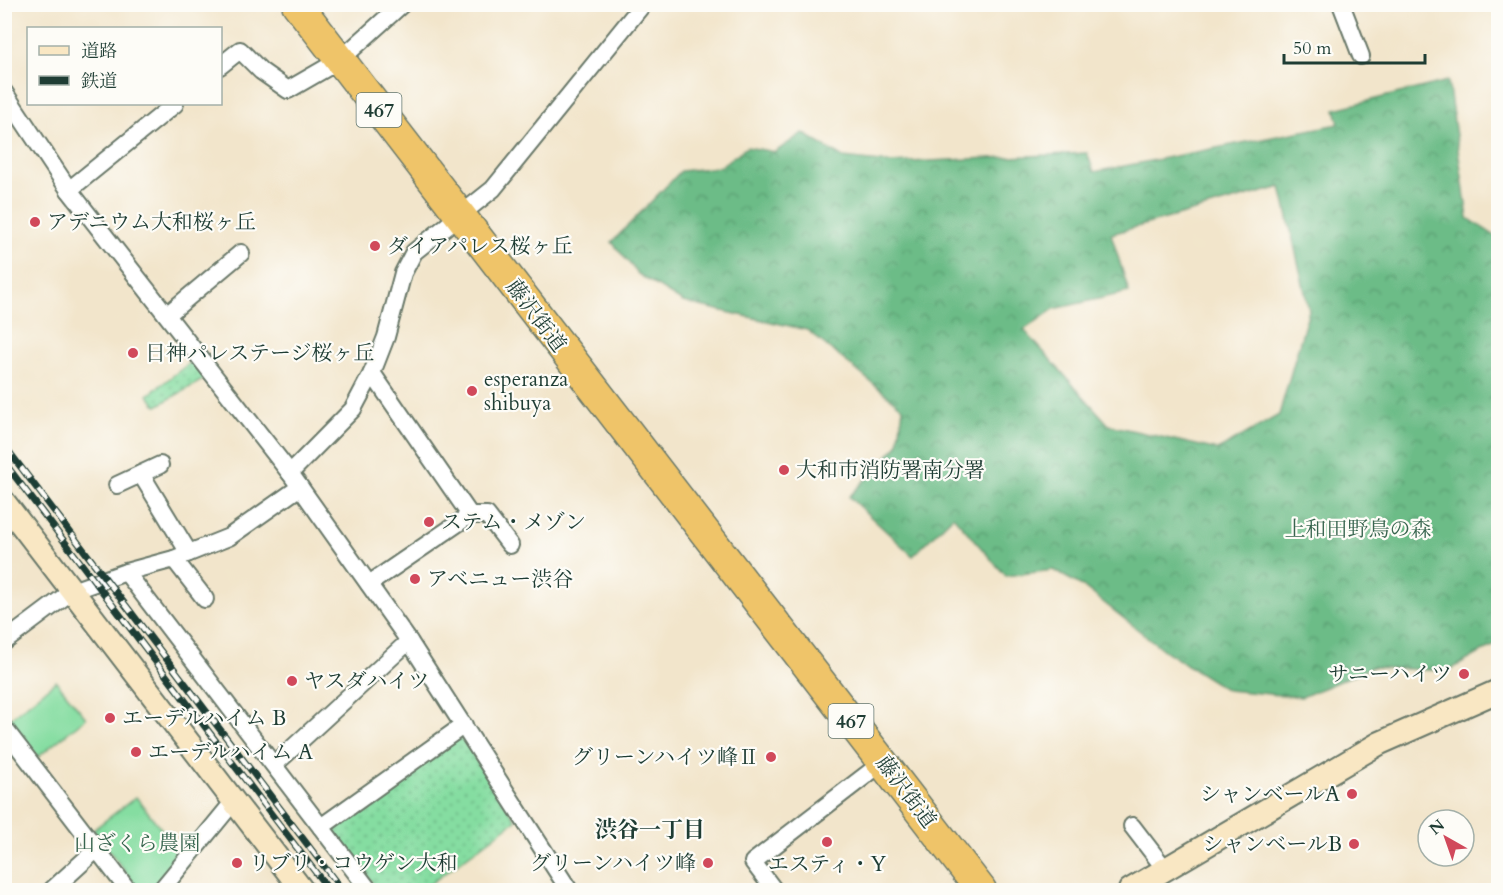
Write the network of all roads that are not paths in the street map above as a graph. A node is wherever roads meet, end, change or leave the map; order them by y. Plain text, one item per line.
1 (297, 4) edge
2 (402, 4) edge
3 (643, 4) edge
4 (1341, 4) edge
5 (1361, 56) dead end
6 (340, 60) junction
7 (222, 64) edge
8 (4, 92) edge
9 (174, 105) edge
10 (69, 190) junction
11 (460, 216) junction
12 (241, 253) dead end
13 (167, 315) junction
14 (372, 373) junction
15 (160, 465) dead end
16 (290, 472) junction
17 (141, 474) junction
18 (117, 485) dead end
19 (300, 487) junction
20 (4, 502) edge
21 (470, 515) junction
22 (510, 545) dead end
23 (182, 556) junction
24 (126, 572) junction
25 (369, 584) junction
26 (72, 591) junction
27 (205, 599) dead end
28 (409, 641) junction
29 (4, 642) edge
30 (1498, 692) edge
31 (464, 724) junction
32 (4, 728) edge
33 (883, 762) junction
34 (274, 765) junction
35 (234, 801) junction
36 (1132, 826) dead end
37 (321, 827) junction
38 (97, 849) junction
39 (1165, 869) junction
40 (52, 891) edge
41 (128, 891) edge
42 (162, 891) edge
43 (302, 891) edge
44 (369, 891) edge
45 (569, 891) edge
46 (774, 891) edge
47 (981, 891) edge
48 (1130, 891) edge

1 - 6 highway, 藤沢街道 / 467
2 - 6 street
3 - 11 street
4 - 5 street
6 - 7 street
6 - 11 highway, 藤沢街道 / 467
8 - 10 street
9 - 10 street
10 - 13 street
11 - 14 street
11 - 33 highway, 藤沢街道 / 467
12 - 13 street
13 - 16 street
14 - 16 street
14 - 21 street
15 - 17 street
16 - 19 street
17 - 18 street
17 - 23 street
19 - 23 street
19 - 25 street
20 - 26 street
21 - 22 street
21 - 25 street
23 - 24 street
23 - 27 street
24 - 26 street
24 - 34 street
25 - 28 street
26 - 29 street
26 - 35 street
28 - 31 street
28 - 34 street
30 - 39 street
31 - 37 street
31 - 45 street
32 - 38 street
33 - 46 street
33 - 47 highway, 藤沢街道 / 467
34 - 37 street
35 - 42 street
35 - 43 street
36 - 39 street
37 - 44 street
38 - 40 street
38 - 41 street
39 - 48 street

